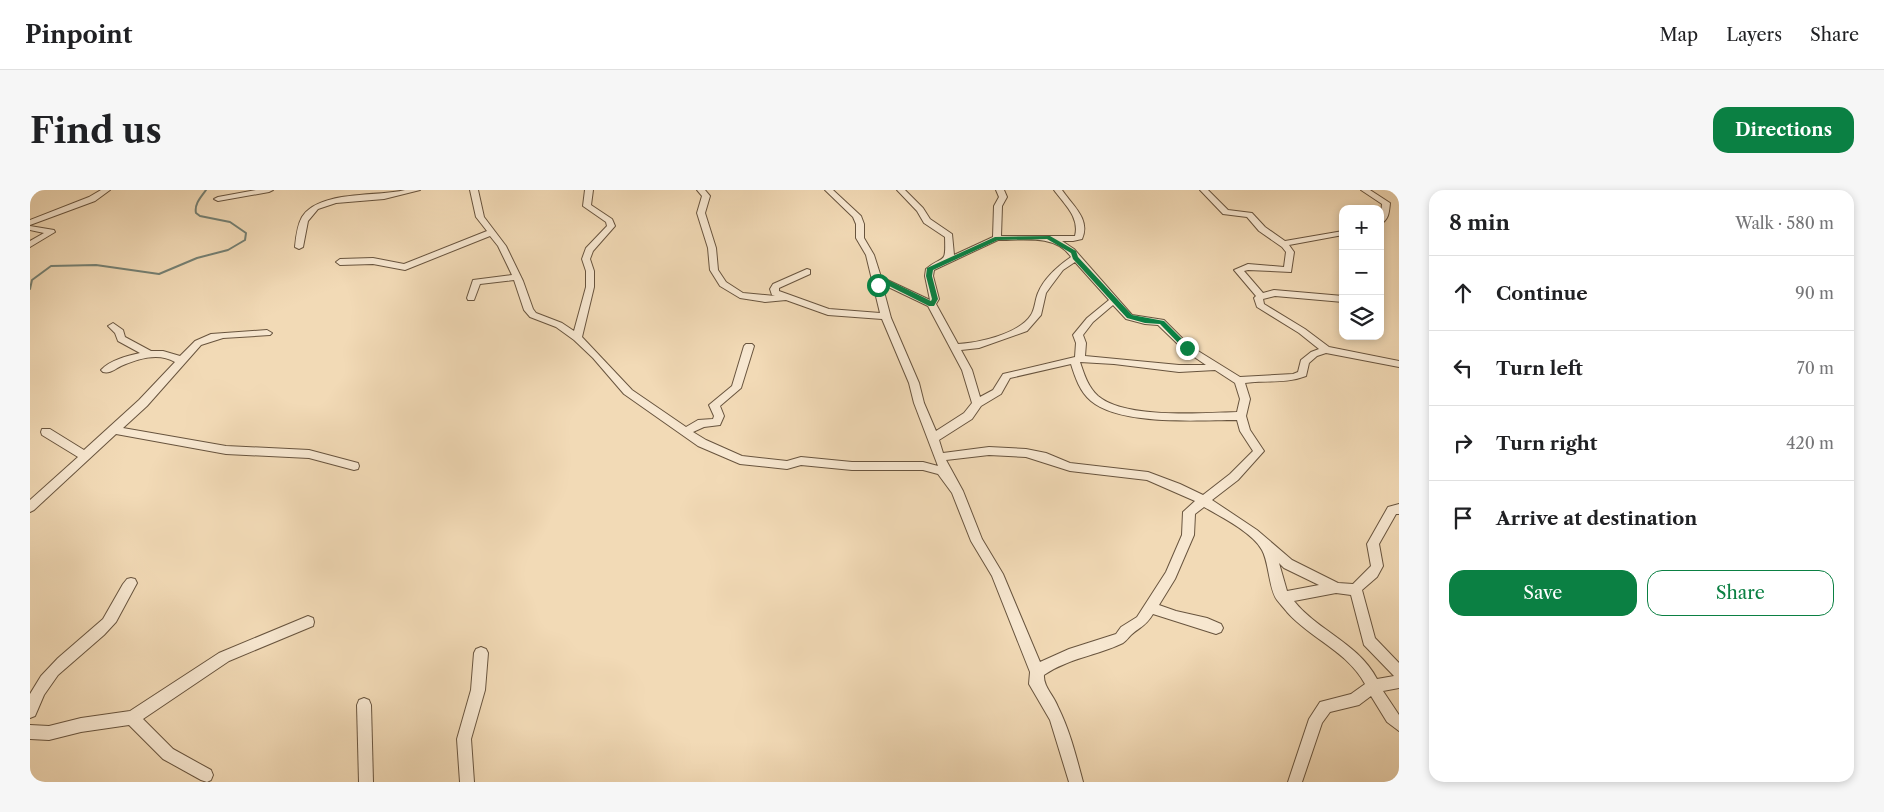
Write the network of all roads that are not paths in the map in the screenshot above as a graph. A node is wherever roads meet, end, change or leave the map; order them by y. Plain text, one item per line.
1 (106, 190) edge
2 (269, 190) edge
3 (416, 190) edge
4 (474, 190) edge
5 (590, 190) edge
6 (701, 190) edge
7 (828, 190) edge
8 (901, 190) edge
9 (1000, 190) edge
10 (1058, 190) edge
11 (1204, 190) edge
12 (1365, 190) edge
13 (402, 191) edge
14 (218, 199) dead end
15 (1386, 203) junction
16 (1397, 207) dead end
17 (1384, 217) edge
18 (30, 223) edge
19 (30, 228) edge
20 (492, 232) junction
21 (1339, 234) edge
22 (997, 238) junction
23 (1048, 238) junction
24 (1073, 239) junction
25 (1283, 244) junction
26 (30, 245) edge
27 (300, 247) dead end
28 (1074, 255) junction
29 (947, 259) junction
30 (340, 262) dead end
31 (807, 272) dead end
32 (515, 277) junction
33 (877, 278) junction
34 (1260, 296) junction
35 (471, 298) dead end
36 (784, 298) junction
37 (1116, 299) junction
38 (1339, 299) edge
39 (932, 304) junction
40 (884, 316) junction
41 (113, 326) dead end
42 (267, 333) dead end
43 (577, 338) junction
44 (749, 346) dead end
45 (954, 347) junction
46 (1326, 350) junction
47 (151, 355) junction
48 (181, 361) junction
49 (1078, 361) junction
50 (1399, 364) edge
51 (1215, 367) junction
52 (106, 370) dead end
53 (1239, 381) junction
54 (977, 403) junction
55 (1241, 416) junction
56 (114, 430) junction
57 (46, 432) dead end
58 (684, 432) junction
59 (934, 438) junction
60 (85, 456) junction
61 (940, 456) junction
62 (354, 466) dead end
63 (950, 482) junction
64 (1214, 492) junction
65 (1204, 501) junction
66 (30, 507) edge
67 (1399, 509) edge
68 (1222, 513) junction
69 (1264, 544) junction
70 (131, 583) dead end
71 (1336, 588) junction
72 (1356, 590) junction
73 (1282, 597) junction
74 (1152, 608) junction
75 (308, 622) dead end
76 (1216, 628) dead end
77 (481, 653) dead end
78 (1037, 672) junction
79 (1399, 672) edge
80 (1399, 682) edge
81 (1373, 686) junction
82 (364, 705) dead end
83 (30, 712) edge
84 (132, 718) junction
85 (1399, 724) edge
86 (30, 732) edge
87 (206, 775) dead end
88 (366, 782) edge
89 (467, 782) edge
90 (1076, 782) edge
91 (1295, 782) edge

1 - 18 street
2 - 14 street
3 - 13 street
4 - 20 street
5 - 43 street
6 - 36 street
7 - 33 street
8 - 29 street
9 - 22 street
10 - 24 street
11 - 25 street
12 - 15 street
13 - 27 street
15 - 16 street
15 - 17 street
19 - 26 street
20 - 30 street
20 - 32 street
21 - 25 street
22 - 23 street
22 - 29 street
23 - 24 street
23 - 28 street
24 - 28 street
25 - 34 street
28 - 37 street
28 - 45 street
29 - 39 street
31 - 36 street
32 - 35 street
32 - 43 street
33 - 39 street
33 - 40 street
34 - 38 street
34 - 46 street
36 - 40 street
37 - 49 street
37 - 51 street
39 - 45 street
40 - 59 street
41 - 47 street
42 - 48 street
43 - 58 street
44 - 58 street
45 - 54 street
46 - 50 street
46 - 53 street
47 - 48 street
47 - 52 street
48 - 56 street
49 - 51 street
49 - 54 street
49 - 55 street
51 - 53 street
53 - 55 street
54 - 59 street
55 - 64 street
56 - 60 street
56 - 62 street
57 - 60 street
58 - 63 street
59 - 61 street
60 - 66 street
61 - 63 street
61 - 65 street
63 - 78 street
64 - 65 street
64 - 68 street
65 - 68 street
65 - 74 street
67 - 72 street
68 - 69 street
69 - 71 street
69 - 73 street
70 - 83 street
71 - 72 street
71 - 73 street
72 - 79 street
73 - 81 street
74 - 76 street
74 - 78 street
75 - 84 street
77 - 89 street
78 - 90 street
80 - 81 street
81 - 85 street
81 - 91 street
82 - 88 street
84 - 86 street
84 - 87 street

